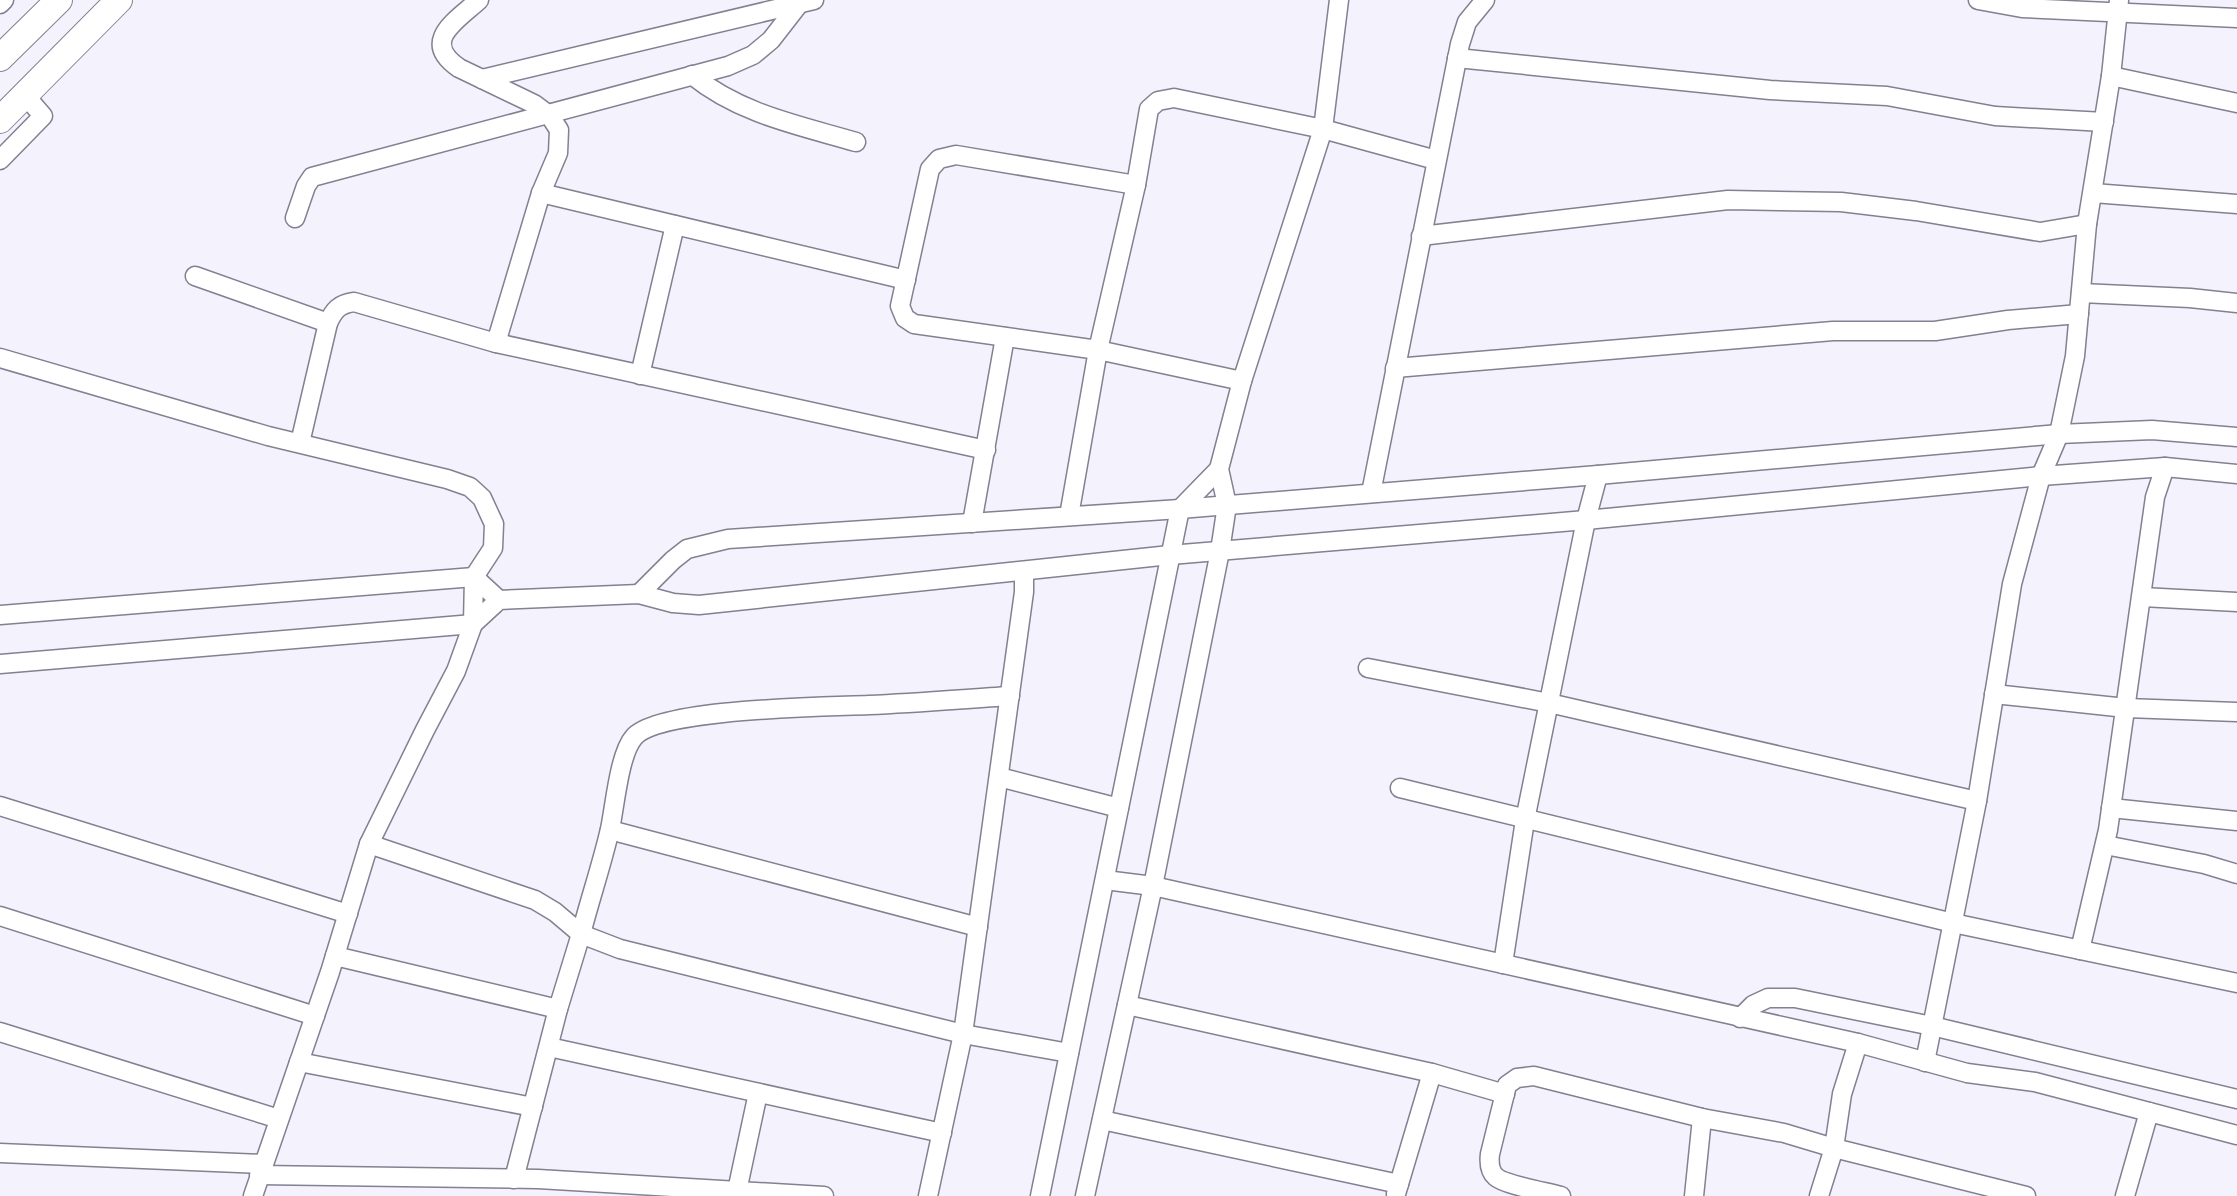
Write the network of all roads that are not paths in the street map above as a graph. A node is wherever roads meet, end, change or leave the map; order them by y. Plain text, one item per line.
1 (4, 0) edge
2 (59, 0) edge
3 (119, 0) edge
4 (479, 0) edge
5 (1339, 0) edge
6 (1485, 0) edge
7 (1978, 0) edge
8 (807, 2) edge
9 (0, 4) edge
10 (2118, 5) edge
11 (2237, 18) edge
12 (0, 58) edge
13 (1458, 58) junction
14 (692, 75) junction
15 (2111, 76) junction
16 (482, 79) junction
17 (25, 95) junction
18 (2237, 102) edge
19 (546, 113) junction
20 (0, 120) edge
21 (2104, 122) junction
22 (1323, 129) junction
23 (856, 142) dead end
24 (0, 160) edge
25 (1437, 160) junction
26 (1136, 185) junction
27 (541, 193) junction
28 (2093, 193) junction
29 (2237, 204) edge
30 (295, 218) dead end
31 (2088, 224) junction
32 (675, 225) junction
33 (1421, 236) junction
34 (195, 276) dead end
35 (906, 279) junction
36 (2081, 293) junction
37 (2237, 303) edge
38 (2079, 314) junction
39 (328, 323) junction
40 (1005, 337) junction
41 (496, 343) junction
42 (1098, 350) junction
43 (0, 358) edge
44 (1395, 368) junction
45 (640, 375) junction
46 (1242, 381) junction
47 (2059, 434) junction
48 (2237, 437) edge
49 (300, 443) junction
50 (986, 450) junction
51 (2165, 467) junction
52 (1219, 469) junction
53 (2237, 474) edge
54 (1598, 475) junction
55 (2041, 476) junction
56 (1371, 493) junction
57 (1227, 505) junction
58 (1180, 509) junction
59 (1069, 516) junction
60 (1586, 520) junction
61 (972, 523) junction
62 (1220, 550) junction
63 (1170, 555) junction
64 (1024, 571) junction
65 (474, 577) junction
66 (639, 594) junction
67 (2142, 597) junction
68 (499, 600) junction
69 (2237, 602) edge
70 (0, 615) edge
71 (472, 624) junction
72 (0, 664) edge
73 (1368, 668) dead end
74 (1994, 694) junction
75 (1010, 696) junction
76 (1549, 703) junction
77 (2126, 708) junction
78 (2237, 712) edge
79 (999, 777) junction
80 (1400, 788) dead end
81 (1977, 801) junction
82 (0, 806) edge
83 (1119, 808) junction
84 (2111, 808) junction
85 (1525, 820) junction
86 (2237, 821) edge
87 (610, 830) junction
88 (369, 844) junction
89 (2105, 845) junction
90 (2237, 874) edge
91 (1105, 880) junction
92 (1153, 886) junction
93 (348, 914) junction
94 (0, 916) edge
95 (1953, 923) junction
96 (978, 927) junction
97 (581, 934) junction
98 (2080, 950) junction
99 (335, 956) junction
100 (1503, 964) junction
101 (2237, 983) edge
102 (1127, 1005) junction
103 (558, 1009) junction
104 (315, 1016) junction
105 (1740, 1018) junction
106 (1932, 1026) junction
107 (0, 1032) edge
108 (963, 1034) junction
109 (1858, 1043) junction
110 (549, 1047) junction
111 (1070, 1053) junction
112 (298, 1062) junction
113 (1925, 1062) junction
114 (1432, 1073) junction
115 (758, 1093) junction
116 (1505, 1094) junction
117 (2237, 1100) edge
118 (533, 1107) junction
119 (2149, 1112) junction
120 (1702, 1118) junction
121 (279, 1119) junction
122 (1102, 1120) junction
123 (942, 1133) junction
124 (2237, 1135) edge
125 (1834, 1148) junction
126 (0, 1154) edge
127 (261, 1169) junction
128 (514, 1179) junction
129 (587, 1189) edge
130 (1397, 1190) edge
131 (737, 1191) junction
132 (254, 1196) edge
133 (824, 1196) edge
134 (928, 1196) edge
135 (1040, 1196) edge
136 (1085, 1196) edge
137 (1562, 1196) edge
138 (1694, 1196) edge
139 (1819, 1196) edge
140 (2026, 1196) edge
141 (2125, 1196) edge

1 - 9 street
2 - 12 main road
3 - 17 main road
4 - 16 street
5 - 22 street
6 - 13 street
7 - 10 street
8 - 14 street
8 - 16 street
10 - 11 street
10 - 15 street
13 - 21 street
13 - 25 street
14 - 19 street
14 - 23 street
15 - 18 street
15 - 21 street
16 - 19 street
17 - 20 main road
17 - 24 street
19 - 27 street
19 - 30 street
21 - 28 street
22 - 25 street
22 - 26 street
22 - 46 street
25 - 33 street
26 - 35 street
26 - 42 street
27 - 32 street
27 - 41 street
28 - 29 street
28 - 31 street
31 - 33 street
31 - 36 street
32 - 35 street
32 - 45 street
33 - 44 street
34 - 39 street
35 - 40 street
36 - 37 street
36 - 38 street
38 - 44 street
38 - 47 street
39 - 41 street
39 - 49 street
40 - 42 street
40 - 50 street
41 - 45 street
42 - 46 street
42 - 59 street
43 - 49 street
44 - 56 street
45 - 50 street
46 - 52 street
47 - 48 street
47 - 54 street
47 - 55 street
49 - 65 street
50 - 61 street
51 - 53 street
51 - 55 street
51 - 67 street
52 - 57 street
52 - 58 street
54 - 56 street
54 - 60 street
55 - 60 street
55 - 74 street
56 - 57 street
57 - 58 street
57 - 62 street
58 - 59 street
58 - 63 street
59 - 61 street
60 - 62 street
60 - 76 street
61 - 66 street
62 - 63 street
62 - 92 street
63 - 64 street
63 - 83 street
64 - 66 street
64 - 75 street
65 - 68 street
65 - 70 street
65 - 71 street
66 - 68 street
67 - 69 street
67 - 77 street
68 - 71 street
71 - 72 street
71 - 88 street
73 - 76 street
74 - 77 street
74 - 81 street
75 - 79 street
75 - 87 street
76 - 81 street
76 - 85 street
77 - 78 street
77 - 84 street
79 - 83 street
79 - 96 street
80 - 85 street
81 - 95 street
82 - 93 street
83 - 91 street
84 - 86 street
84 - 89 street
85 - 95 street
85 - 100 street
87 - 96 street
87 - 97 street
88 - 93 street
88 - 97 street
89 - 90 street
89 - 98 street
91 - 92 street
91 - 111 street
92 - 100 street
92 - 102 street
93 - 99 street
94 - 104 street
95 - 98 street
95 - 106 street
96 - 108 street
97 - 103 street
97 - 108 street
98 - 101 street
99 - 103 street
99 - 104 street
100 - 105 street
102 - 114 street
102 - 122 street
103 - 110 street
104 - 112 street
105 - 106 street
105 - 109 street
106 - 113 street
106 - 117 street
107 - 121 street
108 - 111 street
108 - 123 street
109 - 113 street
109 - 125 street
110 - 115 street
110 - 118 street
111 - 135 street
112 - 118 street
112 - 121 street
113 - 119 street
114 - 116 street
114 - 130 street
115 - 123 street
115 - 131 street
116 - 120 street
116 - 137 street
118 - 128 street
119 - 124 street
119 - 141 street
120 - 125 street
120 - 138 street
121 - 127 street
122 - 130 street
122 - 136 street
123 - 134 street
125 - 139 street
125 - 140 street
126 - 127 street
127 - 128 street
127 - 132 street
128 - 129 street
129 - 131 street
131 - 133 street

